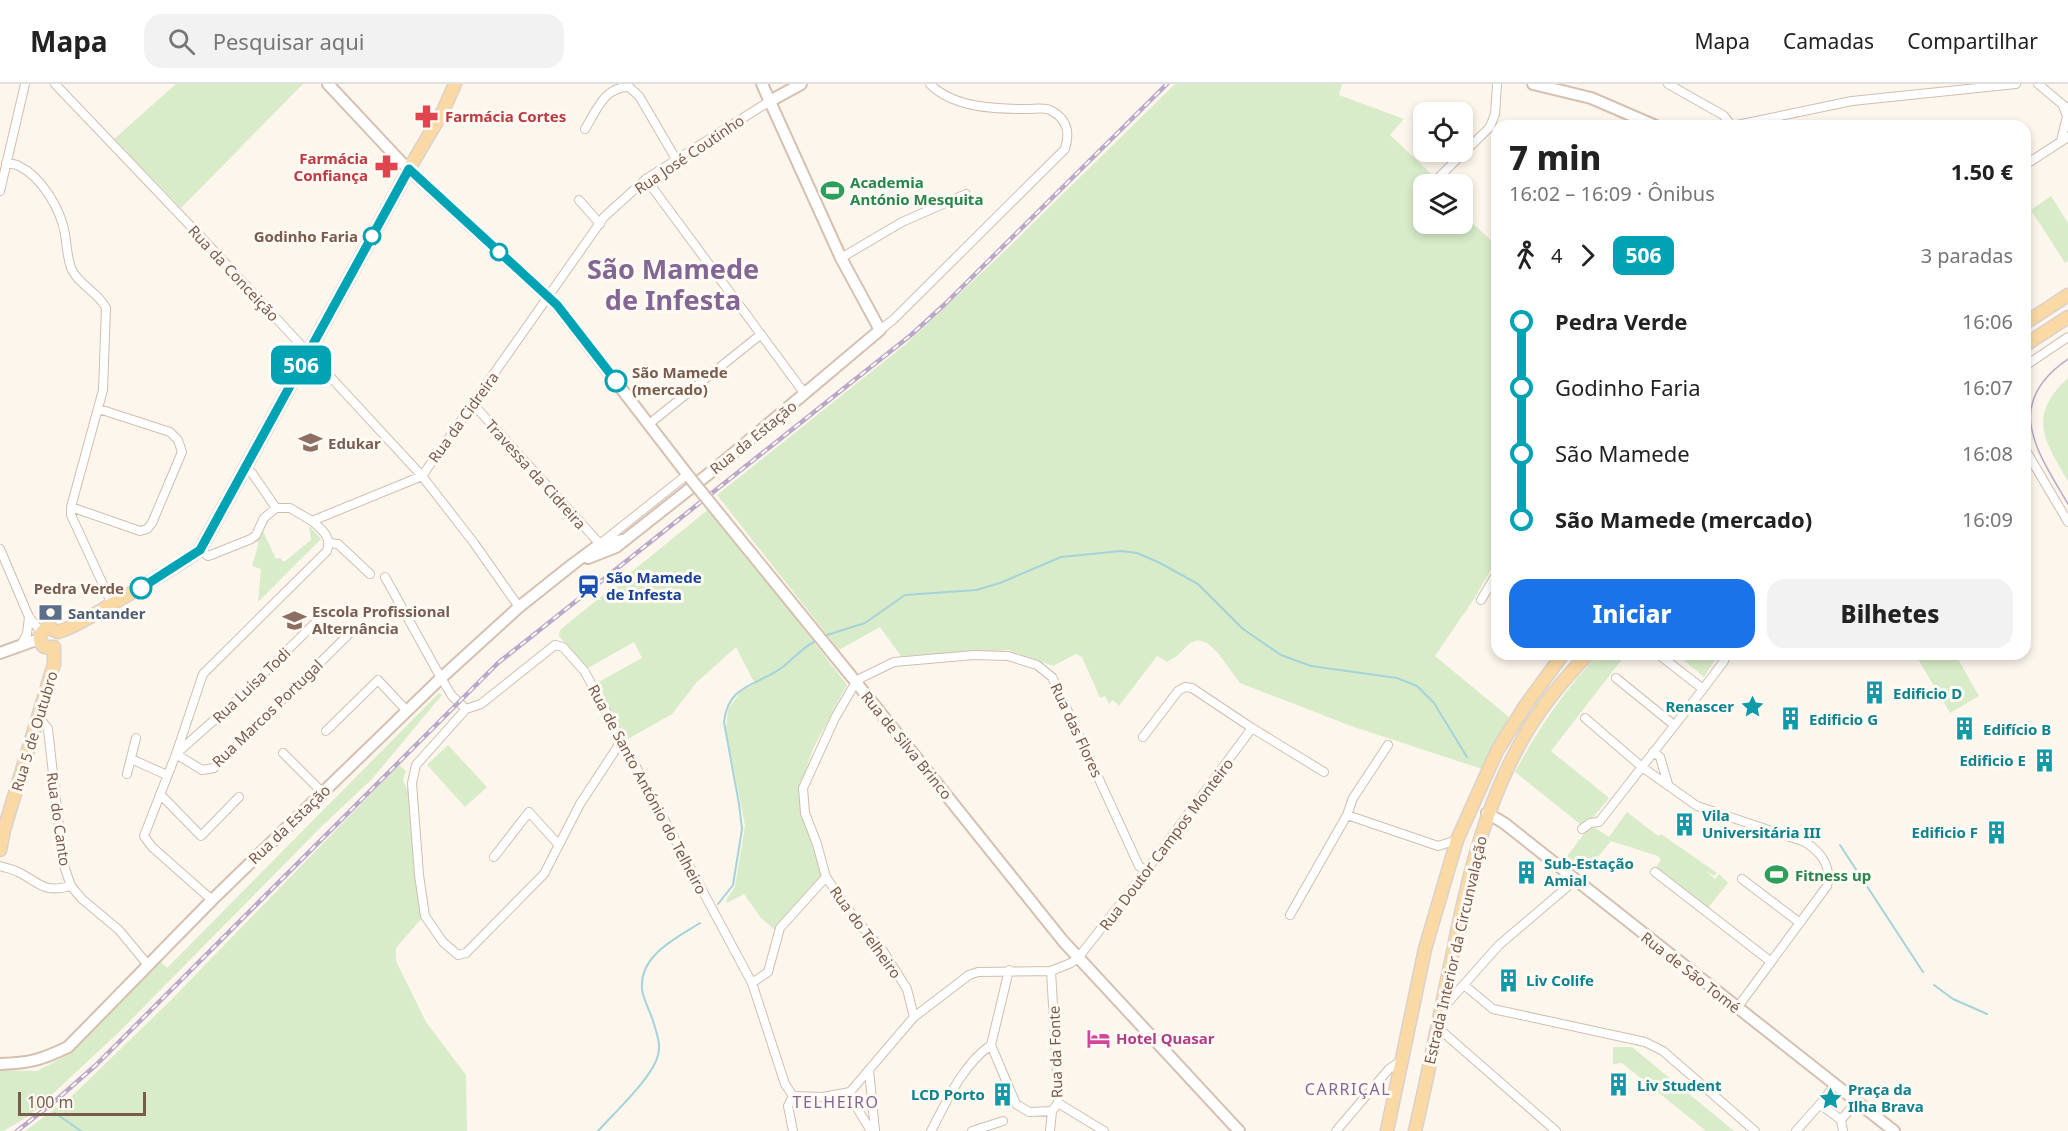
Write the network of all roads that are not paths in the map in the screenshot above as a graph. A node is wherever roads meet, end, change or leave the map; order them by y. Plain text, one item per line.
1 (25, 84) edge
2 (55, 84) edge
3 (328, 84) edge
4 (455, 84) edge
5 (464, 84) edge
6 (762, 84) edge
7 (801, 84) edge
8 (1497, 84) edge
9 (1533, 84) edge
10 (1668, 84) edge
11 (2010, 84) edge
12 (2016, 84) edge
13 (2038, 84) edge
14 (933, 85) edge
15 (770, 101) junction
16 (2065, 108) edge
17 (443, 111) junction
18 (1493, 120) edge
19 (1642, 120) edge
20 (1727, 120) edge
21 (1760, 120) edge
22 (1491, 124) edge
23 (585, 129) dead end
24 (2065, 139) edge
25 (676, 159) junction
26 (2031, 161) edge
27 (6, 163) junction
28 (409, 169) junction
29 (1442, 174) edge
30 (646, 180) junction
31 (0, 191) edge
32 (966, 194) dead end
33 (579, 200) dead end
34 (600, 224) junction
35 (841, 258) junction
36 (2068, 295) edge
37 (549, 298) junction
38 (2042, 311) junction
39 (2068, 317) edge
40 (2031, 319) edge
41 (2031, 326) edge
42 (880, 330) junction
43 (760, 335) junction
44 (2068, 337) edge
45 (2031, 341) edge
46 (308, 353) junction
47 (2031, 362) edge
48 (805, 394) junction
49 (473, 404) junction
50 (99, 408) junction
51 (649, 424) junction
52 (2031, 459) edge
53 (245, 468) junction
54 (422, 476) junction
55 (689, 476) junction
56 (71, 507) junction
57 (276, 508) junction
58 (312, 521) junction
59 (2068, 522) edge
60 (622, 540) junction
61 (329, 543) junction
62 (600, 544) junction
63 (0, 549) edge
64 (200, 550) junction
65 (573, 564) junction
66 (370, 574) dead end
67 (385, 577) dead end
68 (1491, 583) edge
69 (1480, 600) dead end
70 (112, 604) junction
71 (519, 607) junction
72 (324, 614) dead end
73 (29, 617) junction
74 (352, 631) dead end
75 (58, 632) junction
76 (40, 635) junction
77 (20, 647) junction
78 (54, 647) junction
79 (0, 653) edge
80 (1559, 660) edge
81 (1583, 660) edge
82 (1666, 660) edge
83 (1724, 660) edge
84 (441, 678) junction
85 (1617, 678) dead end
86 (854, 679) junction
87 (1703, 689) junction
88 (466, 709) junction
89 (406, 710) junction
90 (38, 716) junction
91 (1585, 718) dead end
92 (1674, 726) junction
93 (1252, 728) junction
94 (326, 731) dead end
95 (1143, 737) dead end
96 (1665, 737) junction
97 (136, 738) dead end
98 (622, 740) junction
99 (1388, 745) dead end
100 (1497, 751) junction
101 (1653, 752) junction
102 (283, 753) dead end
103 (176, 754) junction
104 (131, 759) junction
105 (1661, 761) junction
106 (1642, 767) junction
107 (1324, 772) dead end
108 (127, 774) dead end
109 (167, 775) junction
110 (1669, 786) junction
111 (322, 792) junction
112 (160, 794) junction
113 (239, 797) dead end
114 (1487, 813) junction
115 (1347, 815) junction
116 (1464, 820) junction
117 (1582, 829) dead end
118 (2, 830) edge
119 (1457, 840) junction
120 (558, 844) junction
121 (1438, 846) junction
122 (0, 850) edge
123 (494, 857) dead end
124 (1449, 863) junction
125 (0, 866) edge
126 (1146, 871) junction
127 (1655, 872) dead end
128 (826, 877) junction
129 (1574, 879) junction
130 (1742, 879) dead end
131 (72, 886) junction
132 (212, 900) junction
133 (1290, 915) dead end
134 (1800, 923) junction
135 (1078, 958) junction
136 (1770, 962) junction
137 (148, 964) junction
138 (1009, 970) junction
139 (1051, 971) junction
140 (752, 983) junction
141 (1464, 985) junction
142 (1737, 1008) junction
143 (1440, 1011) junction
144 (914, 1017) junction
145 (1437, 1027) junction
146 (992, 1045) junction
147 (1402, 1060) junction
148 (0, 1064) edge
149 (869, 1070) junction
150 (1835, 1085) junction
151 (850, 1092) junction
152 (793, 1096) junction
153 (1856, 1102) junction
154 (1058, 1103) junction
155 (1820, 1104) junction
156 (1052, 1111) junction
157 (1841, 1120) junction
158 (1004, 1121) dead end
159 (793, 1131) edge
160 (873, 1131) edge
161 (931, 1131) edge
162 (972, 1131) edge
163 (1050, 1131) edge
164 (1104, 1131) edge
165 (1239, 1131) edge
166 (1336, 1131) edge
167 (1387, 1131) edge
168 (1415, 1131) edge
169 (1556, 1131) edge
170 (1755, 1131) edge
171 (1796, 1131) edge
172 (1843, 1131) edge
173 (1894, 1131) edge

1 - 27 street
2 - 46 street, Rua da Conceição
3 - 28 street, Rua de Silva Brinco
4 - 17 main road
5 - 17 main road
6 - 15 street
7 - 15 street, Rua José Coutinho
8 - 18 street
9 - 19 street
10 - 20 street
11 - 12 street
11 - 21 street
13 - 16 street
14 - 42 street
15 - 25 street, Rua José Coutinho
15 - 35 street
16 - 24 street
17 - 28 main road
22 - 29 street
23 - 25 street
24 - 26 street
25 - 30 street, Rua José Coutinho
27 - 31 street
27 - 50 street
28 - 37 street, Rua de Silva Brinco
28 - 46 main road
30 - 34 street, Rua José Coutinho
30 - 43 street
32 - 35 street
33 - 34 street
34 - 37 street, Rua José Coutinho
35 - 42 street
36 - 38 main road
37 - 49 street, Rua da Cidreira
37 - 51 street, Rua de Silva Brinco
38 - 40 main road
38 - 41 main road
39 - 45 main road
42 - 48 street, Rua da Estação
43 - 48 street
43 - 51 street
44 - 47 street
46 - 53 main road
46 - 54 street, Rua da Conceição
48 - 60 street, Rua da Estação
49 - 54 street, Rua da Cidreira
49 - 62 street, Travessa da Cidreira
50 - 56 street
50 - 56 street
51 - 55 street, Rua de Silva Brinco
52 - 59 street
53 - 57 street
53 - 64 main road
54 - 58 street, Rua da Cidreira
54 - 71 street, Rua da Conceição
55 - 62 street, Rua da Estação
55 - 86 street, Rua de Silva Brinco, bridge
56 - 70 street
57 - 58 street
57 - 64 street
58 - 61 street
60 - 62 street, Rua da Estação
60 - 65 street, Rua da Estação
61 - 66 street
61 - 103 street
62 - 65 street, Rua da Estação
63 - 73 street
64 - 70 main road
65 - 71 street, Rua da Estação
67 - 84 street
68 - 69 street
70 - 75 main road
71 - 84 street, Rua da Estação
72 - 103 street, Rua Luisa Todi
73 - 76 street
73 - 77 street
74 - 103 street, Rua Marcos Portugal
75 - 76 main road
75 - 78 main road
76 - 77 street
76 - 78 main road
77 - 79 street
78 - 90 main road, Rua 5 de Outubro
80 - 100 main road
81 - 114 main road, Estrada Interior da Circunvalação
82 - 87 street
83 - 87 street
84 - 88 street
84 - 89 street, Rua da Estação
85 - 92 street
86 - 126 street, Rua das Flores
86 - 128 street, Rua do Telheiro
86 - 135 street, Rua de Silva Brinco
87 - 92 street
88 - 98 street, Rua de Santo António do Telheiro
88 - 120 street
89 - 94 street
89 - 111 street, Rua da Estação
90 - 118 main road, Rua 5 de Outubro
90 - 131 street, Rua do Canto
91 - 106 street
92 - 96 street
93 - 95 street
93 - 107 street
93 - 126 street, Rua Doutor Campos Monteiro
96 - 101 street
96 - 105 street
97 - 104 street
98 - 120 street
98 - 140 street, Rua de Santo António do Telheiro
99 - 115 street
100 - 114 main road
100 - 116 main road
101 - 105 street
101 - 106 street
102 - 111 street
103 - 109 street
104 - 108 street
104 - 109 street
105 - 110 street
106 - 110 street
106 - 117 street
109 - 112 street
110 - 134 street
111 - 132 street, Rua da Estação
112 - 113 street
112 - 132 street
114 - 116 main road
114 - 129 street, Rua de São Tomé
114 - 143 main road, Estrada Interior da Circunvalação
115 - 121 street
115 - 133 street
116 - 119 main road
118 - 122 main road, Rua 5 de Outubro
119 - 121 street
119 - 124 main road
120 - 123 street
121 - 124 street
124 - 147 main road
125 - 131 street
126 - 135 street, Rua Doutor Campos Monteiro
127 - 136 street
128 - 140 street
128 - 144 street, Rua do Telheiro
129 - 141 street
129 - 142 street, Rua de São Tomé
130 - 134 street
131 - 137 street, Rua do Canto
132 - 137 street, Rua da Estação
134 - 136 street
135 - 139 street
135 - 165 street, Rua de Silva Brinco
136 - 142 street
137 - 148 street, Rua da Estação
138 - 139 street
138 - 144 street
138 - 146 street
139 - 154 street, Rua da Fonte
140 - 152 street, Rua de Santo António do Telheiro
141 - 143 street
141 - 170 street
142 - 150 street, Rua de São Tomé
143 - 145 main road, Estrada Interior da Circunvalação
144 - 149 street
145 - 168 main road, Estrada Interior da Circunvalação
145 - 169 street
146 - 156 street
146 - 161 street
147 - 166 street
147 - 167 main road
149 - 151 street
149 - 160 street
150 - 153 street, Rua de São Tomé
150 - 155 street
151 - 152 street
151 - 160 street
152 - 159 street
153 - 157 street
153 - 173 street, Rua de São Tomé
154 - 156 street, Rua da Fonte
154 - 164 street
155 - 157 street
155 - 171 street
156 - 163 street, Rua da Fonte
157 - 172 street
158 - 162 street

